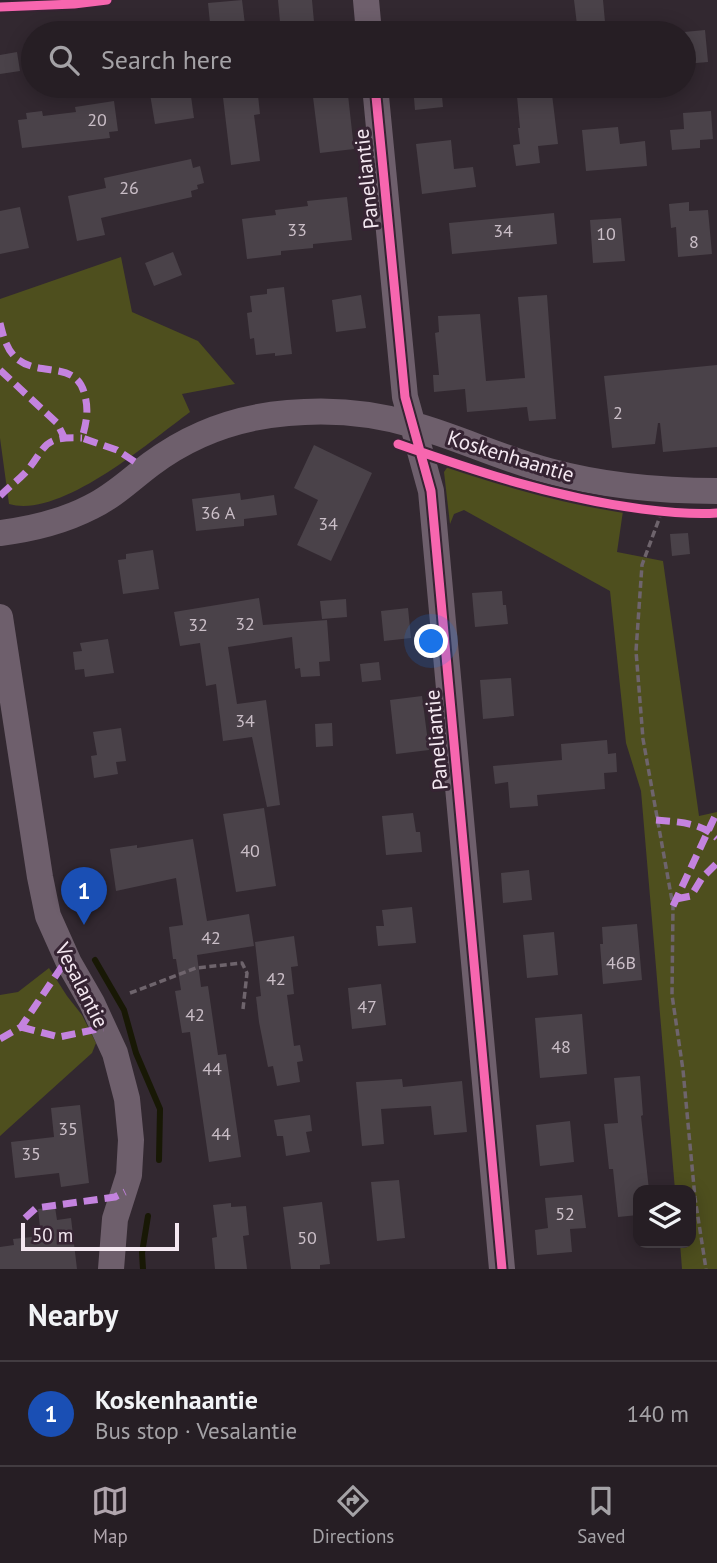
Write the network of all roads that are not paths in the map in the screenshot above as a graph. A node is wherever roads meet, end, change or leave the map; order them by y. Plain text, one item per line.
1 (366, 0) edge
2 (368, 21) edge
3 (375, 98) edge
4 (412, 424) junction
5 (717, 491) edge
6 (0, 533) edge
7 (0, 617) edge
8 (111, 1269) edge
9 (502, 1269) edge

1 - 2 street
3 - 4 street, Paneliantie
4 - 5 street, Koskenhaantie
4 - 6 street, Koskenhaantie
4 - 9 street, Paneliantie
7 - 8 street, Vesalantie

